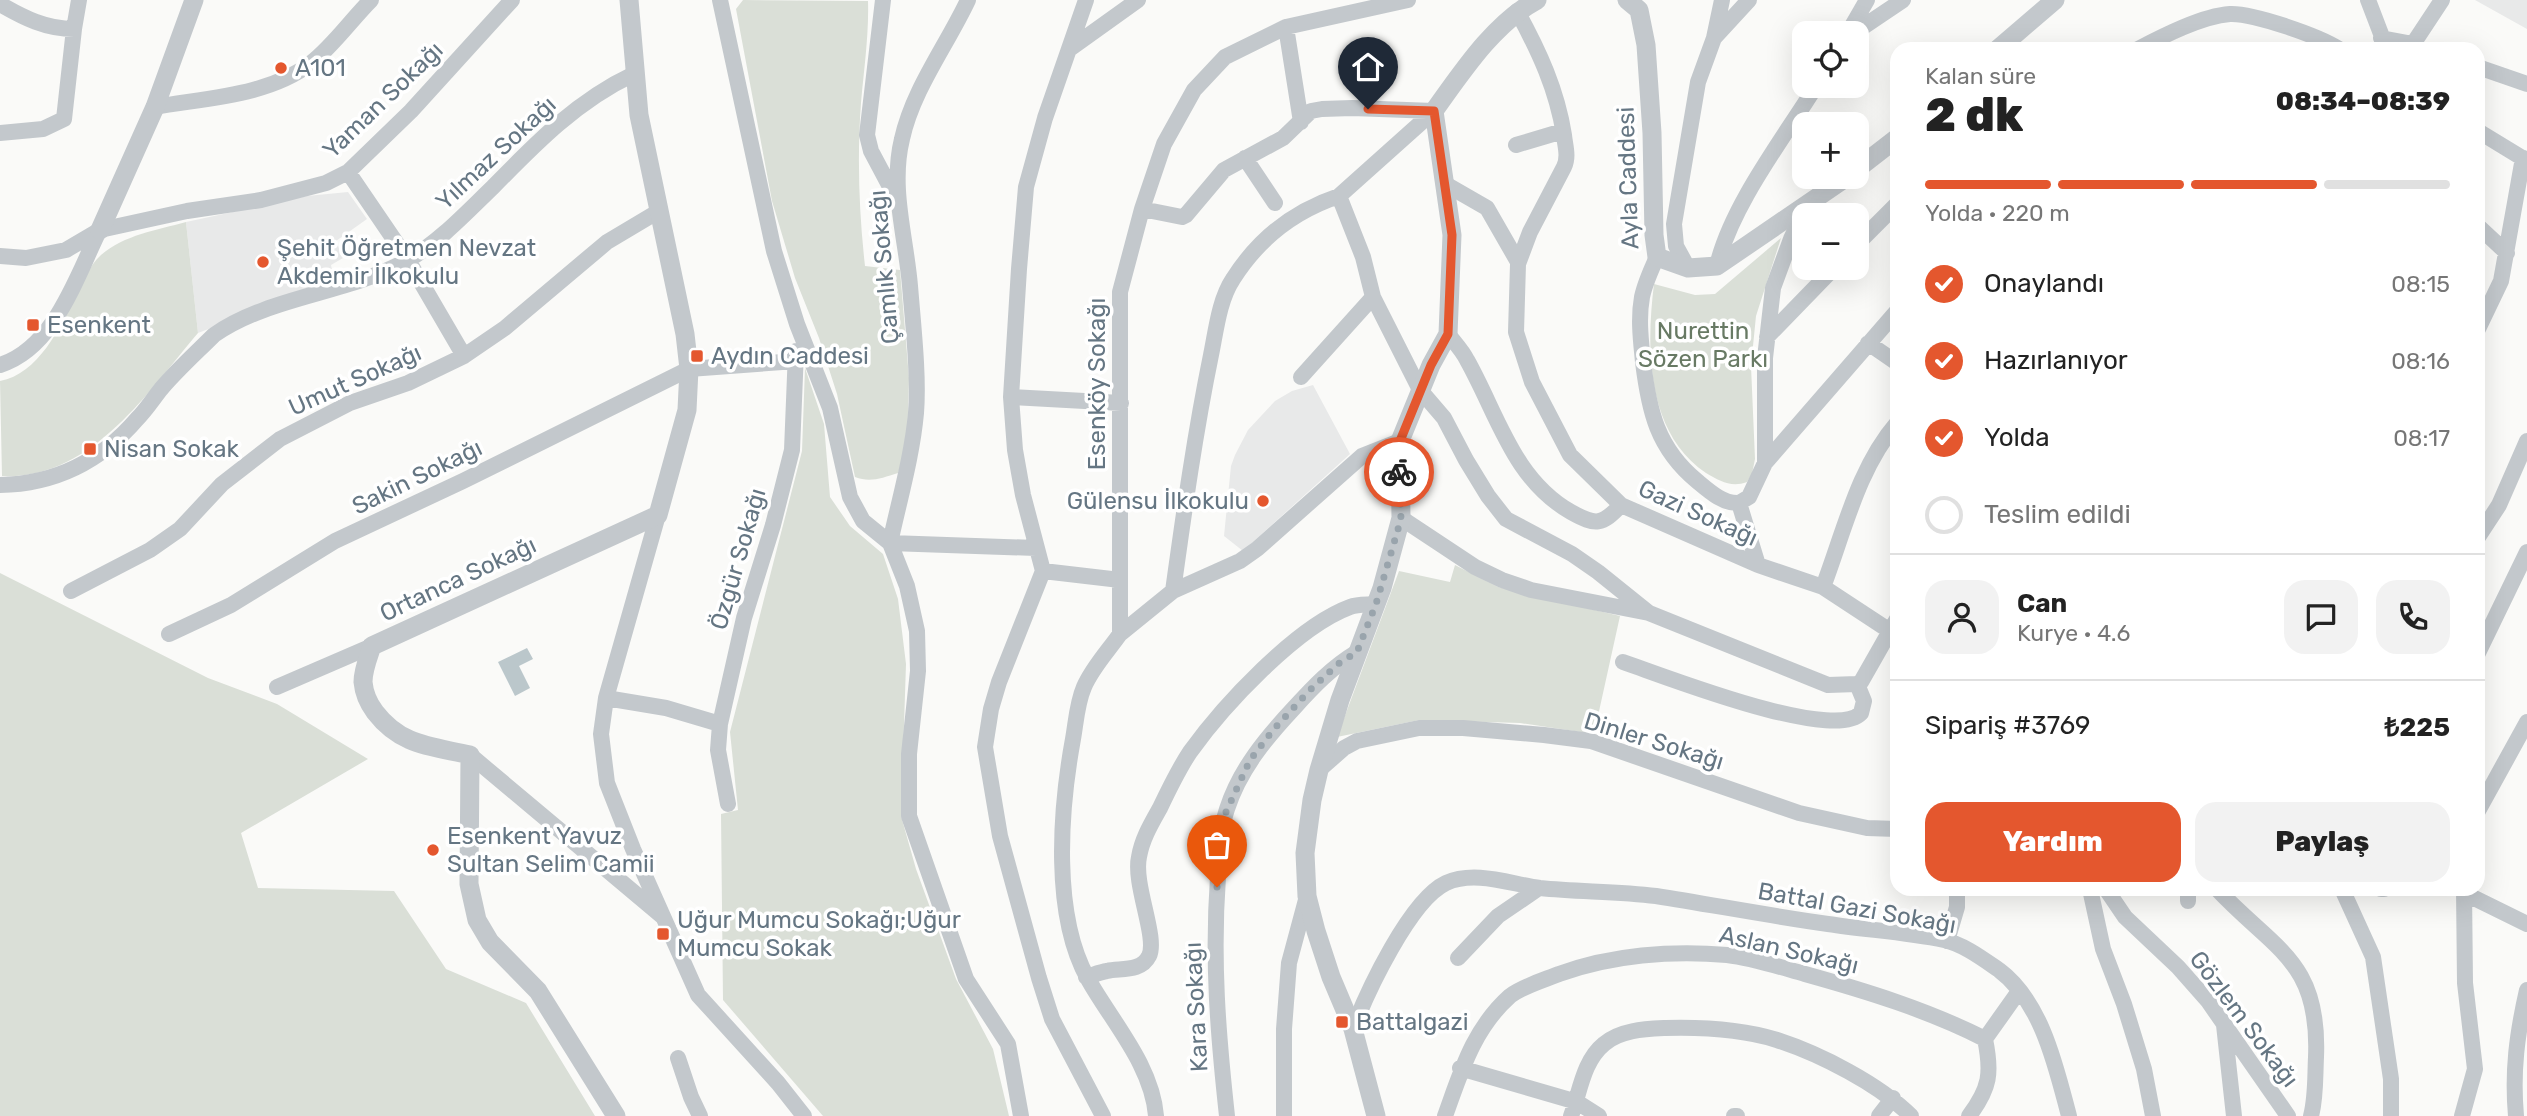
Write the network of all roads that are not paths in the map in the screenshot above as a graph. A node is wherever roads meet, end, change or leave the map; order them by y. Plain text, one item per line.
1 (79, 0) edge
2 (194, 0) edge
3 (371, 0) edge
4 (512, 0) edge
5 (629, 0) edge
6 (884, 0) edge
7 (968, 0) edge
8 (1086, 0) edge
9 (1138, 0) edge
10 (1408, 0) edge
11 (1537, 0) edge
12 (1722, 0) edge
13 (1749, 0) edge
14 (1867, 0) edge
15 (1903, 0) edge
16 (2055, 0) edge
17 (2368, 0) edge
18 (2442, 0) edge
19 (721, 1) edge
20 (1637, 3) edge
21 (0, 4) edge
22 (1515, 5) edge
23 (1855, 21) edge
24 (1869, 23) edge
25 (1286, 27) junction
26 (74, 29) junction
27 (1714, 38) junction
28 (2006, 42) edge
29 (2151, 42) edge
30 (2323, 42) edge
31 (2379, 42) edge
32 (2422, 42) edge
33 (1071, 48) junction
34 (2485, 69) edge
35 (634, 74) junction
36 (2527, 84) edge
37 (1809, 98) edge
38 (155, 107) junction
39 (1434, 111) junction
40 (1301, 122) junction
41 (1563, 131) junction
42 (0, 133) edge
43 (2485, 135) edge
44 (1890, 143) edge
45 (1516, 145) dead end
46 (1245, 158) junction
47 (2525, 159) edge
48 (1869, 160) edge
49 (348, 172) junction
50 (1447, 186) junction
51 (1830, 189) edge
52 (1339, 196) junction
53 (898, 202) junction
54 (1275, 203) dead end
55 (1810, 203) edge
56 (1142, 209) junction
57 (659, 211) junction
58 (1890, 211) edge
59 (1792, 215) edge
60 (100, 230) junction
61 (1869, 232) edge
62 (2485, 233) edge
63 (1792, 237) edge
64 (2507, 253) junction
65 (0, 256) edge
66 (1657, 257) junction
67 (408, 260) junction
68 (1518, 262) junction
69 (1717, 266) junction
70 (1688, 268) junction
71 (1822, 280) edge
72 (1373, 296) junction
73 (2485, 314) edge
74 (797, 324) junction
75 (1890, 327) edge
76 (1448, 334) junction
77 (1767, 337) junction
78 (1868, 343) junction
79 (464, 356) junction
80 (1890, 358) edge
81 (796, 361) junction
82 (0, 365) edge
83 (690, 369) junction
84 (1301, 377) dead end
85 (1420, 390) junction
86 (1011, 397) junction
87 (1121, 403) junction
88 (1890, 432) edge
89 (1400, 441) junction
90 (2527, 441) edge
91 (1765, 463) junction
92 (0, 485) edge
93 (1739, 503) junction
94 (1621, 505) junction
95 (658, 515) junction
96 (1401, 519) junction
97 (2485, 526) edge
98 (890, 544) junction
99 (1036, 548) junction
100 (2527, 552) edge
101 (1758, 565) junction
102 (1043, 571) junction
103 (1120, 580) junction
104 (1823, 587) junction
105 (71, 591) dead end
106 (1173, 591) junction
107 (1376, 604) junction
108 (1649, 613) junction
109 (1890, 623) edge
110 (1890, 632) edge
111 (169, 634) dead end
112 (1120, 635) junction
113 (2485, 639) edge
114 (372, 646) junction
115 (1357, 652) junction
116 (1623, 662) dead end
117 (1857, 684) junction
118 (277, 687) dead end
119 (606, 698) junction
120 (2527, 722) edge
121 (720, 724) junction
122 (470, 755) junction
123 (1319, 770) junction
124 (2485, 798) edge
125 (728, 804) dead end
126 (1890, 829) edge
127 (1539, 888) junction
128 (1307, 896) junction
129 (1957, 896) edge
130 (2092, 896) edge
131 (2110, 896) edge
132 (2224, 896) edge
133 (2237, 896) edge
134 (2345, 896) edge
135 (2464, 896) edge
136 (2474, 896) edge
137 (2239, 910) junction
138 (666, 920) junction
139 (2527, 924) edge
140 (1947, 941) junction
141 (1458, 958) dead end
142 (1086, 977) junction
143 (2527, 990) edge
144 (2019, 991) junction
145 (2224, 1023) junction
146 (1353, 1029) junction
147 (1985, 1039) junction
148 (678, 1058) dead end
149 (1460, 1069) junction
150 (1893, 1098) junction
151 (1574, 1109) edge
152 (615, 1116) edge
153 (700, 1116) edge
154 (804, 1116) edge
155 (1021, 1116) edge
156 (1103, 1116) edge
157 (1156, 1116) edge
158 (1227, 1116) edge
159 (1284, 1116) edge
160 (1376, 1116) edge
161 (1445, 1116) edge
162 (1599, 1116) edge
163 (1879, 1116) edge
164 (1911, 1116) edge
165 (1969, 1116) edge
166 (2068, 1116) edge
167 (2153, 1116) edge
168 (2234, 1116) edge
169 (2288, 1116) edge
170 (2311, 1116) edge
171 (2391, 1116) edge
172 (2462, 1116) edge
173 (2516, 1116) edge

1 - 26 street
2 - 38 street
3 - 38 street
4 - 49 street, Yaman Sokağı
5 - 35 street
6 - 53 street
7 - 53 street, Çamlık Sokağı
8 - 33 street
9 - 33 street
10 - 25 street, Esenköy Sokağı
11 - 22 street
12 - 27 street
13 - 27 street
14 - 23 street
15 - 24 street
16 - 28 street
17 - 31 street
18 - 32 street
19 - 74 street
20 - 66 street, Ayla Caddesi
21 - 26 street
22 - 39 street
22 - 41 street, Gazi Sokağı
25 - 40 street
25 - 56 street, Esenköy Sokağı
26 - 42 street
27 - 70 street
29 - 30 street
33 - 86 street
34 - 36 street
35 - 57 street
35 - 67 street, Yılmaz Sokağı
37 - 69 street
38 - 60 street
39 - 40 street
39 - 50 street
39 - 52 street
40 - 46 street
41 - 45 street
41 - 68 street, Gazi Sokağı
43 - 47 street
44 - 48 street
46 - 54 street
46 - 56 street
47 - 64 street
49 - 60 street, Yaman Sokağı
49 - 67 street
50 - 68 street
50 - 76 street
51 - 55 street
52 - 72 street
52 - 106 street
53 - 98 street, Çamlık Sokağı
56 - 87 street, Esenköy Sokağı
57 - 79 street, Umut Sokağı
57 - 83 street
58 - 61 street
59 - 69 street
60 - 65 street, Yaman Sokağı
60 - 82 street
62 - 64 street
63 - 77 street
64 - 73 street
66 - 70 street
66 - 93 street, Ayla Caddesi
67 - 79 street
67 - 92 street, Yılmaz Sokağı
68 - 94 street, Gazi Sokağı
69 - 70 street
71 - 77 street
72 - 84 street
72 - 85 street
74 - 81 street, Özgür Sokağı
74 - 98 street
75 - 78 street
76 - 85 street
76 - 94 street
77 - 91 street
78 - 80 street
78 - 91 street
79 - 105 street, Umut Sokağı
81 - 83 street
81 - 121 street, Özgür Sokağı
83 - 95 street
83 - 111 street, Sakin Sokağı
85 - 89 street
85 - 108 street
86 - 87 street
86 - 99 street
87 - 103 street, Esenköy Sokağı
88 - 104 street
89 - 96 street
89 - 106 street
90 - 97 street
91 - 93 street
93 - 101 street
94 - 101 street, Gazi Sokağı
95 - 114 street, Ortanca Sokağı
95 - 119 street
96 - 107 street
96 - 108 street
98 - 99 street
98 - 155 street
99 - 102 street
100 - 113 street
101 - 104 street
102 - 103 street
102 - 156 street
103 - 112 street, Esenköy Sokağı
104 - 109 street
106 - 112 street
107 - 115 street
107 - 142 street
108 - 117 street
110 - 117 street
112 - 142 street
114 - 118 street, Ortanca Sokağı
114 - 122 street
115 - 123 street
115 - 158 street, Kara Sokağı
116 - 117 street
119 - 121 street
119 - 138 street
120 - 124 street
121 - 125 street, Özgür Sokağı
122 - 138 street
122 - 152 street
123 - 126 street, Dinler Sokağı
123 - 128 street
127 - 140 street, Battal Gazi Sokağı
127 - 141 street
127 - 146 street, Battal Gazi Sokağı
128 - 146 street
128 - 159 street
129 - 140 street
130 - 167 street
131 - 145 street, Gözlem Sokağı
132 - 137 street
133 - 137 street
134 - 171 street
135 - 172 street
136 - 139 street
137 - 170 street
138 - 154 street
140 - 144 street, Battal Gazi Sokağı
142 - 157 street
143 - 173 street
144 - 147 street
144 - 166 street, Battal Gazi Sokağı
145 - 168 street
145 - 169 street, Gözlem Sokağı
146 - 160 street
147 - 149 street, Aslan Sokağı
147 - 165 street
148 - 153 street
149 - 151 street
149 - 161 street, Aslan Sokağı
150 - 151 street
150 - 163 street
150 - 164 street
151 - 162 street

